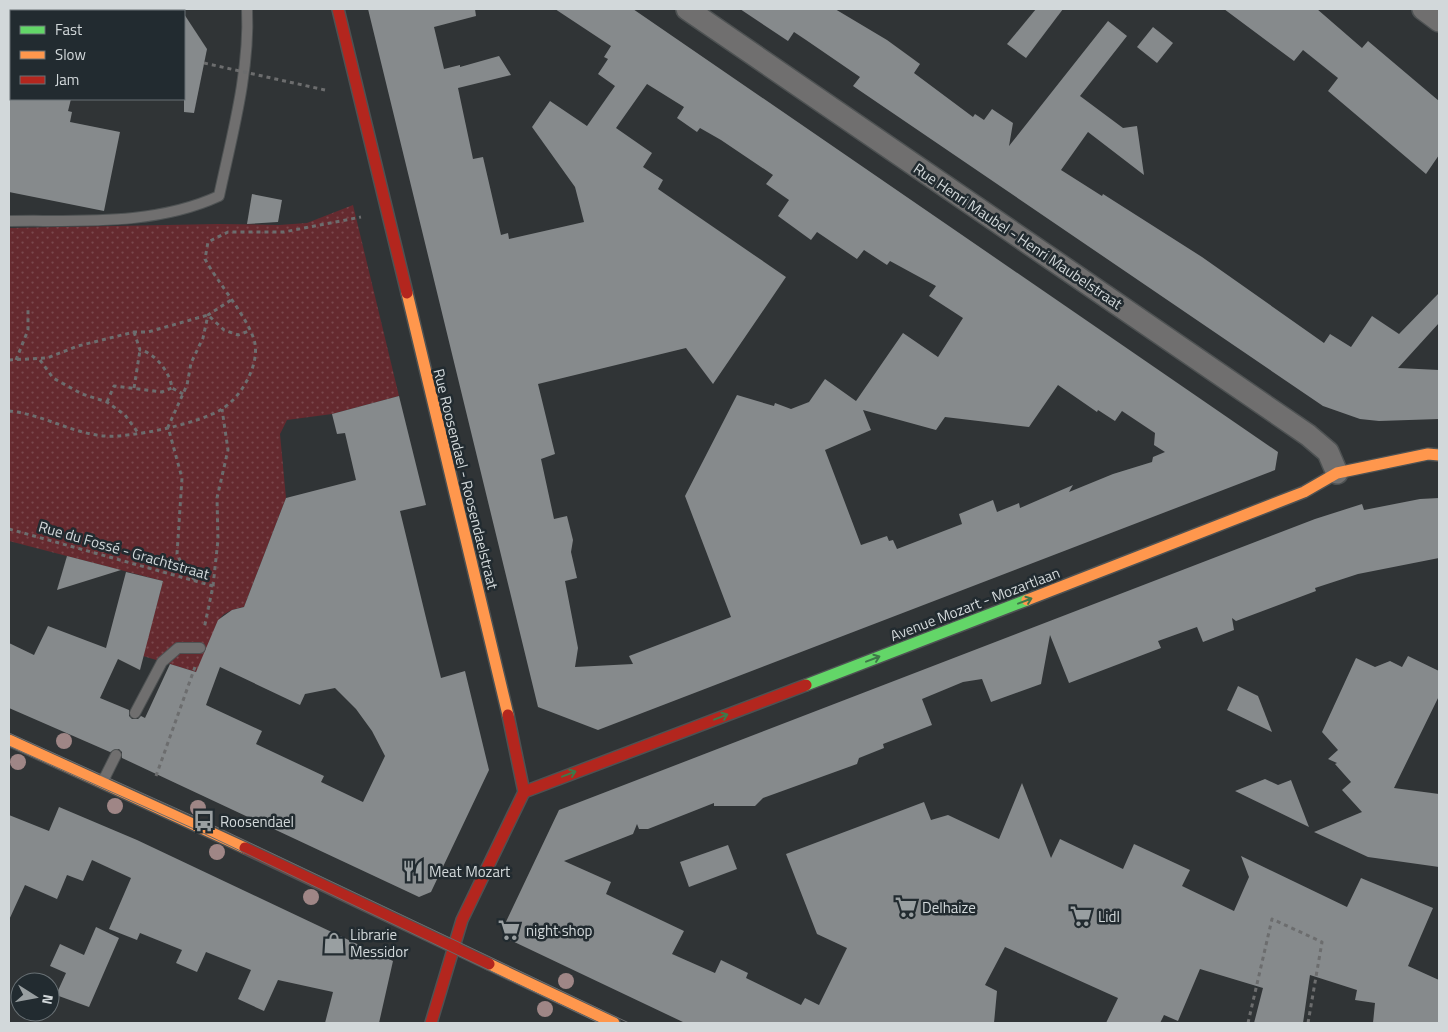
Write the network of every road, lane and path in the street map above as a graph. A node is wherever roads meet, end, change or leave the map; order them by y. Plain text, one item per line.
1 (247, 9) edge
2 (338, 9) edge
3 (687, 9) edge
4 (1423, 9) edge
5 (1439, 21) edge
6 (204, 63) dead end
7 (325, 90) dead end
8 (386, 211) junction
9 (9, 221) edge
10 (231, 300) junction
11 (28, 308) dead end
12 (208, 315) junction
13 (249, 331) junction
14 (134, 332) junction
15 (140, 350) junction
16 (39, 359) junction
17 (9, 360) edge
18 (16, 360) junction
19 (134, 388) junction
20 (172, 388) junction
21 (183, 394) junction
22 (107, 402) junction
23 (222, 409) junction
24 (9, 410) edge
25 (168, 427) junction
26 (139, 434) junction
27 (1439, 455) edge
28 (1337, 473) junction
29 (9, 529) edge
30 (196, 580) junction
31 (213, 586) junction
32 (200, 648) junction
33 (135, 713) dead end
34 (9, 740) edge
35 (116, 755) dead end
36 (155, 778) dead end
37 (102, 781) junction
38 (524, 792) junction
39 (453, 947) junction
40 (431, 1023) edge
41 (614, 1023) edge
42 (1248, 1023) edge
43 (1308, 1023) edge

1 - 9 lane
2 - 8 street, Rue Roosendael - Roosendaelstraat
3 - 28 street, Rue Henri Maubel - Henri Maubelstraat
4 - 5 street
6 - 7 path, bridge
8 - 10 path
8 - 38 street, Rue Roosendael - Roosendaelstraat
10 - 12 path
10 - 13 path
11 - 18 path
12 - 13 path
12 - 14 path
12 - 21 path
13 - 23 path
14 - 15 path
14 - 16 path
15 - 19 path
15 - 20 path
16 - 18 path
16 - 22 path
17 - 18 path
19 - 20 path
19 - 22 path
20 - 21 path
21 - 25 path
22 - 26 path
23 - 25 path
23 - 31 path
24 - 26 path
25 - 26 path
25 - 30 path
27 - 28 street, Avenue Mozart - Mozartlaan
38 -> 28 street, Avenue Mozart - Mozartlaan
29 - 30 path, Rue du Fossé - Grachtstraat
30 - 31 path, Rue du Fossé - Grachtstraat
31 - 32 path, Rue du Fossé - Grachtstraat
32 - 33 lane
32 - 36 path, Rue du Fossé - Grachtstraat
34 - 37 street
35 - 37 lane
37 - 39 street
38 - 39 street
39 - 40 street
39 - 41 street
42 - 43 path

